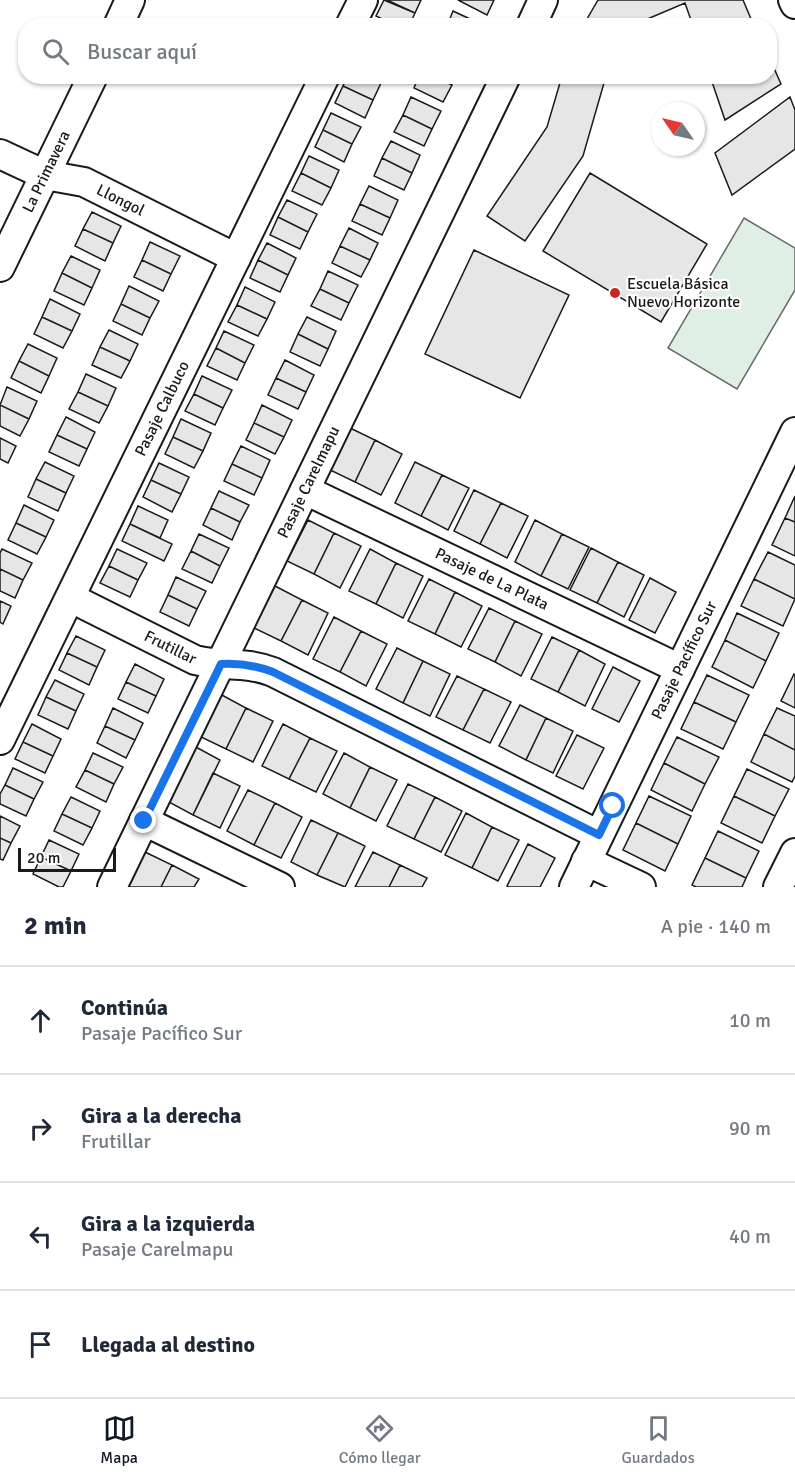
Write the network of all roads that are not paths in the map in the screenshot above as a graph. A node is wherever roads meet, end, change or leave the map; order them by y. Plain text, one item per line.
1 (130, 0) edge
2 (363, 0) edge
3 (543, 0) edge
4 (122, 18) edge
5 (354, 18) edge
6 (535, 18) edge
7 (89, 84) edge
8 (321, 84) edge
9 (502, 84) edge
10 (0, 154) edge
11 (45, 176) junction
12 (236, 258) junction
13 (0, 267) edge
14 (795, 432) edge
15 (305, 490) junction
16 (70, 598) junction
17 (221, 664) junction
18 (680, 669) junction
19 (0, 740) edge
20 (144, 821) junction
21 (599, 835) junction
22 (795, 853) edge
23 (586, 861) junction
24 (112, 887) edge
25 (280, 887) edge
26 (574, 887) edge
27 (641, 887) edge
28 (778, 887) edge

1 - 4 street
2 - 5 street
3 - 6 street
7 - 11 street, La Primavera
8 - 12 street, Pasaje Calbuco
9 - 15 street, Pasaje Carelmapu
10 - 11 street, Llongol
11 - 12 street, Llongol
11 - 13 street, La Primavera
12 - 16 street, Pasaje Calbuco
14 - 18 street, Pasaje Pacífico Sur
15 - 17 street, Pasaje Carelmapu
15 - 18 street, Pasaje de La Plata
16 - 17 street, Frutillar
16 - 19 street, Pasaje Calbuco
17 - 20 street, Pasaje Carelmapu
17 - 21 street, Frutillar
18 - 21 street, Pasaje Pacífico Sur
20 - 24 street, Pasaje Carelmapu
20 - 25 street
21 - 23 street, Pasaje Pacífico Sur
22 - 28 street
23 - 26 street, Pasaje Pacífico Sur
23 - 27 street

